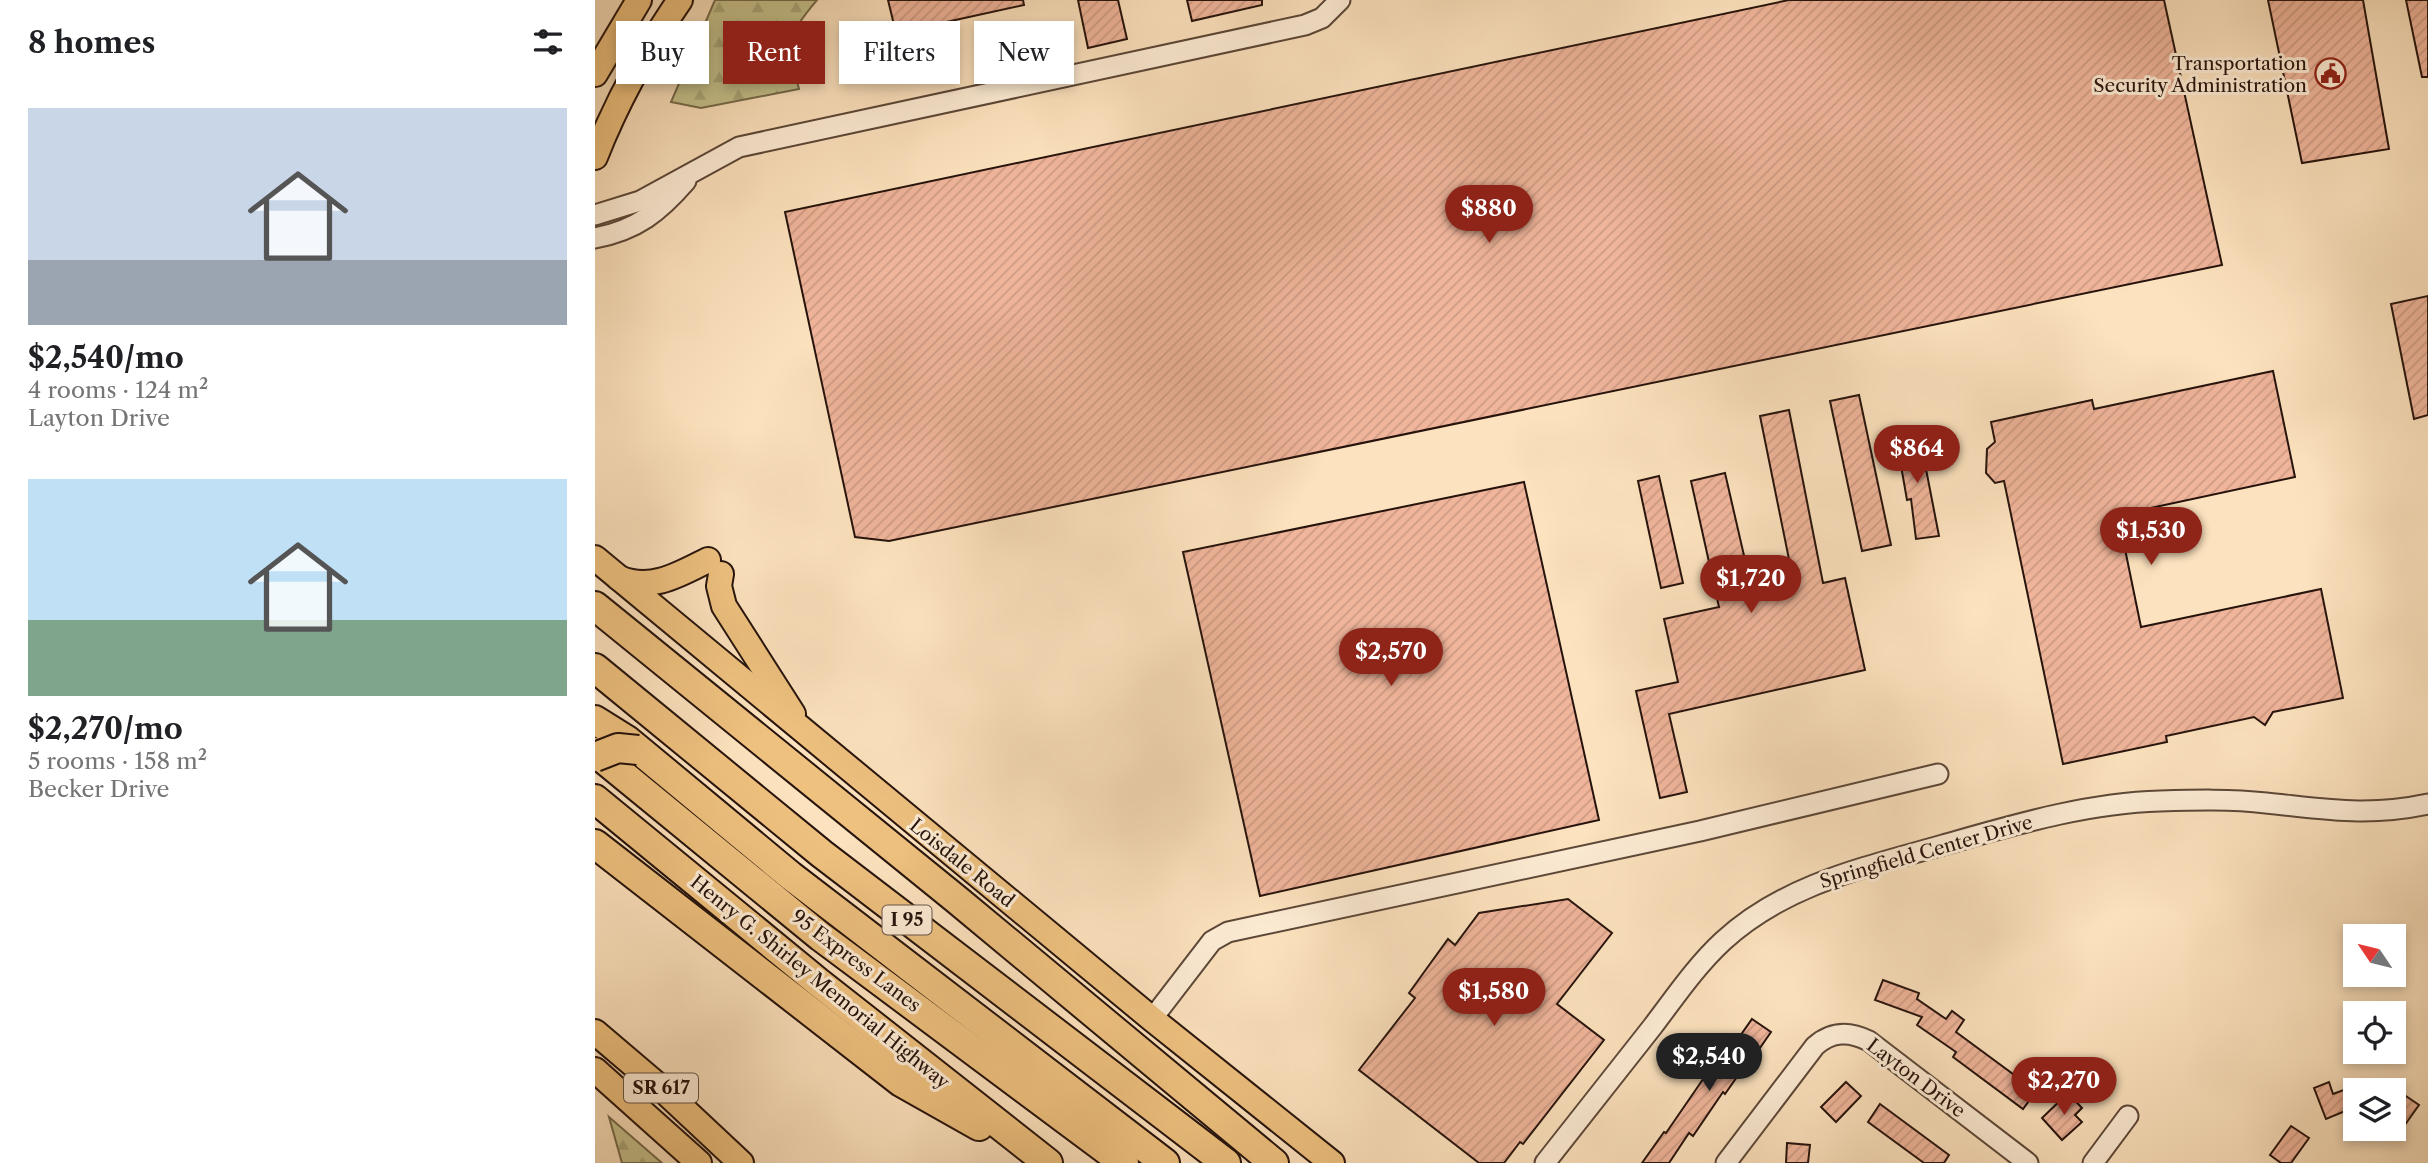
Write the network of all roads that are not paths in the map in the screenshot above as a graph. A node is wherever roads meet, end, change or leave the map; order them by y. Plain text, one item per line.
1 (639, 0) edge
2 (680, 0) edge
3 (1340, 0) edge
4 (595, 74) edge
5 (596, 155) edge
6 (696, 170) junction
7 (595, 215) edge
8 (595, 238) edge
9 (595, 558) edge
10 (618, 577) junction
11 (595, 606) edge
12 (595, 668) edge
13 (595, 720) edge
14 (818, 744) junction
15 (595, 752) edge
16 (645, 755) junction
17 (595, 757) edge
18 (1938, 774) dead end
19 (595, 799) edge
20 (2428, 804) edge
21 (595, 844) edge
22 (1152, 1019) junction
23 (595, 1032) edge
24 (595, 1070) edge
25 (2128, 1116) dead end
26 (699, 1163) edge
27 (741, 1163) edge
28 (1048, 1163) edge
29 (1123, 1163) edge
30 (1165, 1163) edge
31 (1226, 1163) edge
32 (1274, 1163) edge
33 (1332, 1163) edge
34 (1545, 1163) edge
35 (1726, 1163) edge
36 (2028, 1163) edge
37 (2093, 1163) edge

1 - 4 main road
2 - 5 main road
3 - 6 street
6 - 7 street
6 - 8 street
9 - 10 main road, Loisdale Road
10 - 14 main road, Loisdale Road
10 - 14 main road
11 - 32 highway
12 - 31 highway, I 95
13 - 16 highway
14 - 22 main road, Loisdale Road
15 - 29 highway, 95 Express Lanes
16 - 17 highway, bridge
16 - 30 highway
18 - 22 street
19 - 28 highway, Henry G. Shirley Memorial Highway
20 - 34 street, Springfield Center Drive
21 - 28 highway
22 - 33 main road, Loisdale Road
23 - 27 main road, SR 617
24 - 26 main road, SR 617
25 - 37 street
35 - 36 street, Layton Drive

